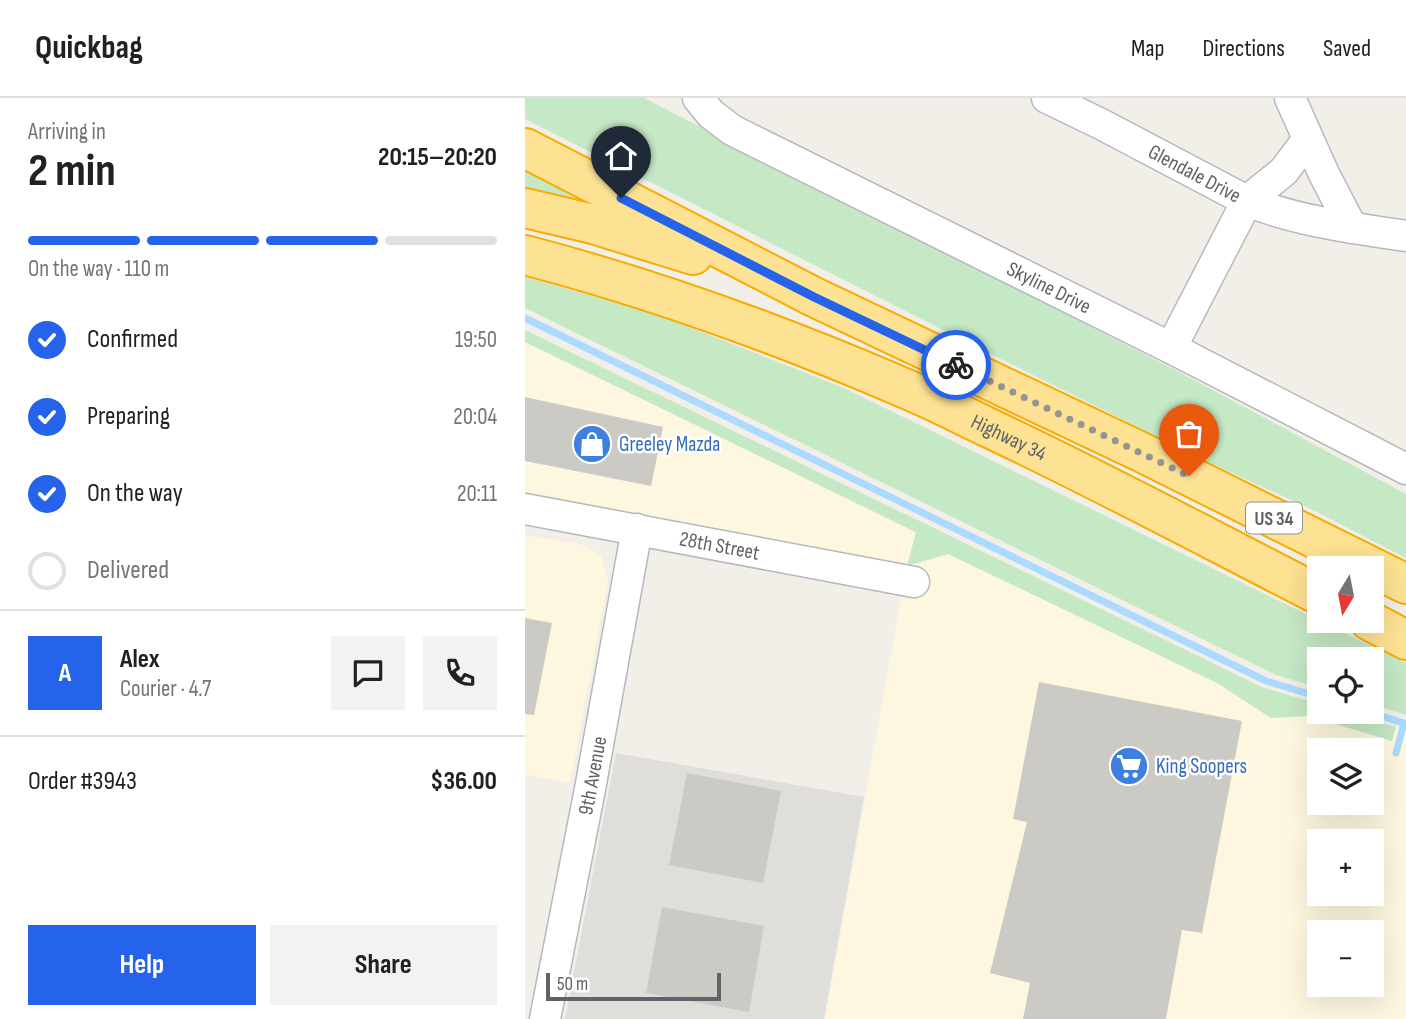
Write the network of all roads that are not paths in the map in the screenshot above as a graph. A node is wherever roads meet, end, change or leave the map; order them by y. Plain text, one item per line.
1 (698, 98) edge
2 (1047, 98) edge
3 (1086, 98) edge
4 (1290, 98) edge
5 (1101, 124) junction
6 (1308, 139) junction
7 (525, 148) edge
8 (1247, 201) junction
9 (525, 208) edge
10 (1352, 228) junction
11 (1406, 236) edge
12 (525, 255) edge
13 (814, 297) junction
14 (1171, 348) junction
15 (1406, 469) edge
16 (525, 509) edge
17 (637, 529) junction
18 (914, 582) dead end
19 (1406, 584) edge
20 (1307, 589) edge
21 (1384, 628) edge
22 (1406, 640) edge
23 (545, 1019) edge

1 - 14 street, Skyline Drive
2 - 5 street, Glendale Drive
3 - 5 street
4 - 6 street
5 - 8 street, Glendale Drive
6 - 8 street
6 - 10 street
7 - 13 highway, Highway 34 / US 34
8 - 10 street, Glendale Drive
8 - 14 street
9 - 13 highway
10 - 11 street, Glendale Drive
12 - 20 highway, Highway 34 / US 34
13 - 19 highway, Highway 34 / US 34
14 - 15 street, Skyline Drive
16 - 17 street, 28th Street
17 - 18 street, 28th Street
17 - 23 street, 9th Avenue
21 - 22 highway

